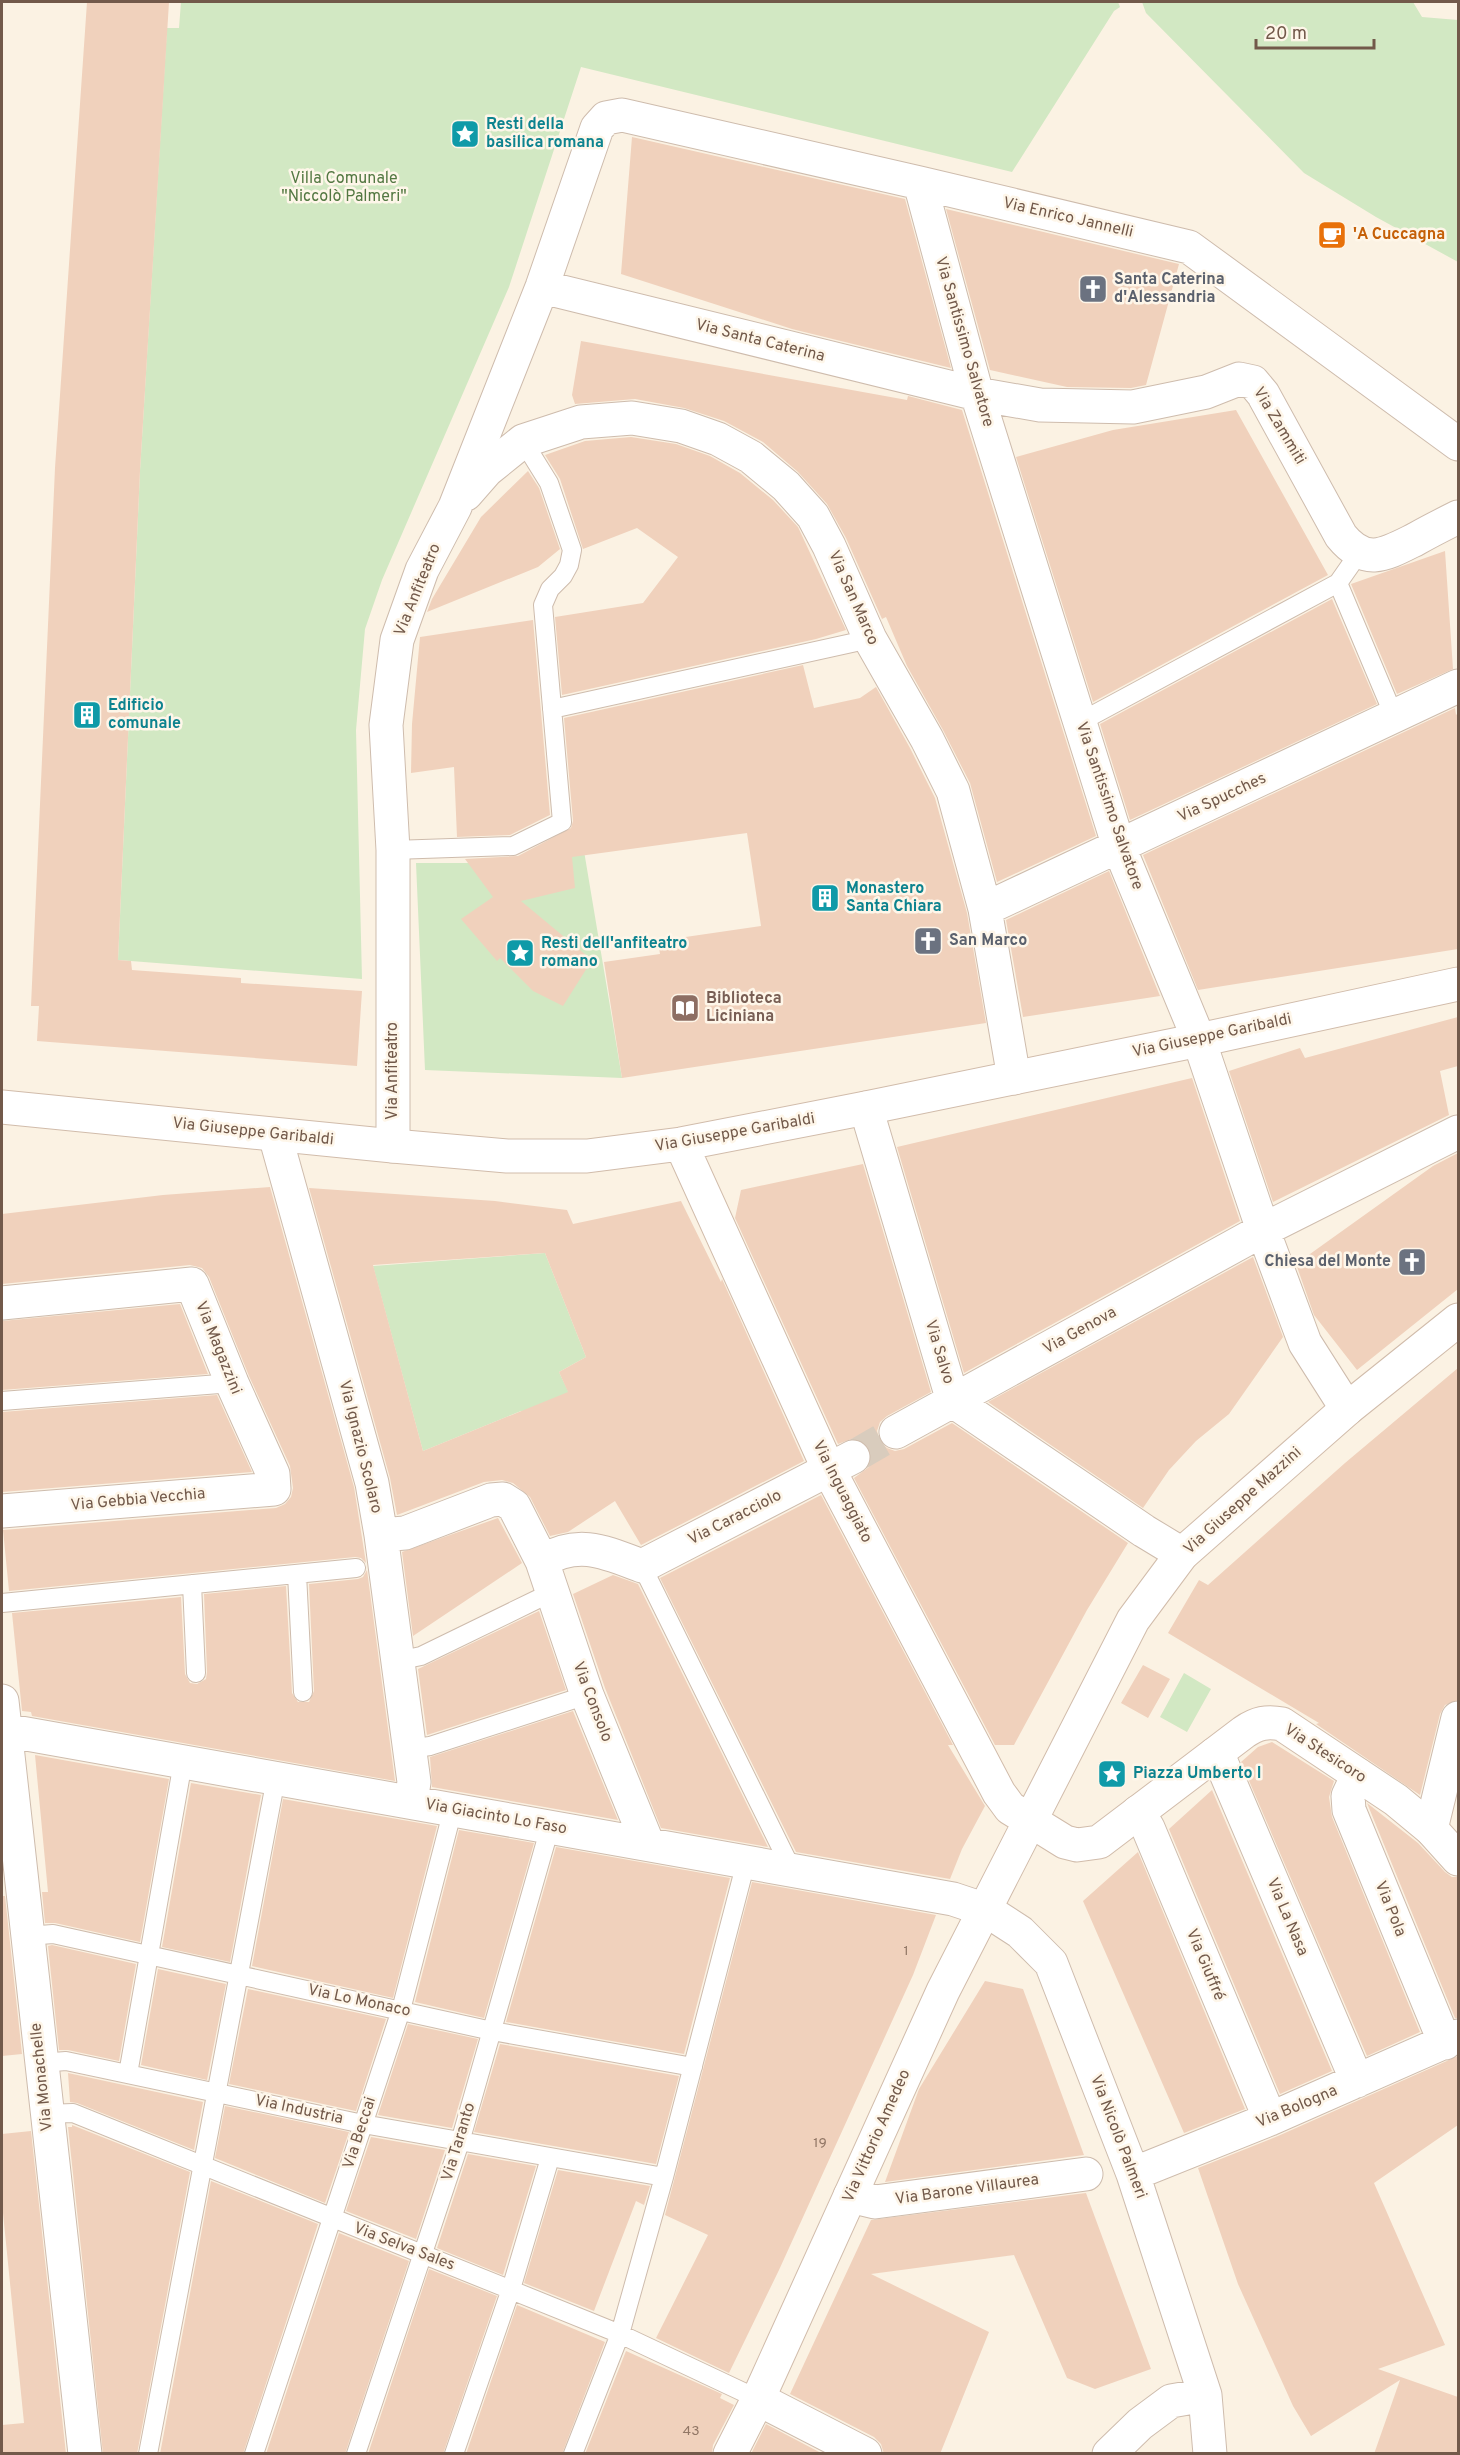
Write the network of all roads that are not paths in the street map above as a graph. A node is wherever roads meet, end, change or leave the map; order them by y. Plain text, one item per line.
1 (622, 115) joint
2 (920, 183) junction
3 (542, 287) junction
4 (977, 394) junction
5 (524, 441) junction
6 (1458, 444) edge
7 (454, 507) junction
8 (1458, 517) edge
9 (1359, 553) junction
10 (1338, 583) junction
11 (870, 639) junction
12 (1458, 686) edge
13 (552, 709) junction
14 (1394, 716) junction
15 (1080, 722) junction
16 (1119, 847) junction
17 (393, 850) junction
18 (985, 909) junction
19 (1458, 984) edge
20 (1198, 1040) junction
21 (1014, 1078) junction
22 (2, 1107) edge
23 (866, 1108) junction
24 (1458, 1132) edge
25 (275, 1135) junction
26 (681, 1144) junction
27 (393, 1146) junction
28 (1263, 1230) junction
29 (2, 1303) edge
30 (1458, 1320) edge
31 (232, 1383) junction
32 (2, 1401) edge
33 (954, 1401) junction
34 (1347, 1409) junction
35 (897, 1432) tunnel mouth
36 (841, 1464) junction
37 (274, 1489) joint
38 (2, 1511) edge
39 (381, 1534) junction
40 (1182, 1554) junction
41 (542, 1561) junction
42 (642, 1566) junction
43 (356, 1568) dead end
44 (297, 1574) junction
45 (192, 1584) junction
46 (538, 1599) dead end
47 (2, 1603) edge
48 (396, 1661) junction
49 (195, 1673) dead end
50 (303, 1692) dead end
51 (587, 1695) junction
52 (3, 1715) edge
53 (1458, 1718) edge
54 (409, 1749) junction
55 (1215, 1754) junction
56 (183, 1762) junction
57 (1358, 1775) junction
58 (276, 1778) junction
59 (411, 1802) junction
60 (453, 1809) junction
61 (1138, 1812) junction
62 (1030, 1821) junction
63 (550, 1827) junction
64 (1431, 1829) junction
65 (647, 1842) junction
66 (1458, 1859) edge
67 (746, 1862) junction
68 (792, 1870) junction
69 (986, 1910) junction
70 (27, 1936) junction
71 (150, 1955) junction
72 (240, 1976) junction
73 (401, 2010) junction
74 (492, 2031) junction
75 (1452, 2039) edge
76 (41, 2063) junction
77 (693, 2067) junction
78 (128, 2074) junction
79 (1357, 2081) junction
80 (217, 2093) junction
81 (46, 2114) junction
82 (1269, 2119) junction
83 (363, 2124) junction
84 (460, 2142) junction
85 (550, 2158) junction
86 (203, 2165) junction
87 (1086, 2174) dead end
88 (1133, 2174) junction
89 (664, 2177) junction
90 (850, 2196) junction
91 (333, 2219) junction
92 (423, 2255) junction
93 (510, 2289) junction
94 (620, 2334) junction
95 (1205, 2395) junction
96 (758, 2399) junction
97 (1141, 2439) edge
98 (86, 2454) edge
99 (148, 2454) edge
100 (254, 2454) edge
101 (356, 2454) edge
102 (454, 2454) edge
103 (573, 2454) edge
104 (730, 2454) edge
105 (866, 2454) edge
106 (1108, 2454) edge
107 (1210, 2454) edge

1 - 2 street, Via Enrico Jannelli
1 - 3 street, Via Anfiteatro
2 - 4 street, Via Santissimo Salvatore
2 - 6 street, Via Enrico Jannelli
3 - 4 street, Via Santa Caterina
3 - 7 street, Via Anfiteatro
4 - 9 street, Via Zammiti
4 - 15 street, Via Santissimo Salvatore
5 - 7 street, Via San Marco
5 - 11 street, Via San Marco
5 - 13 lane
7 - 17 street, Via Anfiteatro
8 - 9 street
9 - 10 lane
10 - 14 lane
10 - 15 lane
11 - 13 lane
11 - 18 street, Via San Marco
12 - 14 street, Via Spucches
13 - 17 lane
14 - 16 street, Via Spucches
15 - 16 street, Via Santissimo Salvatore
16 - 18 street, Via Spucches
16 - 20 street, Via Santissimo Salvatore
17 - 27 street, Via Anfiteatro
18 - 21 street, Via San Marco
19 - 20 street, Via Giuseppe Garibaldi
20 - 21 street, Via Giuseppe Garibaldi
20 - 28 street, Via Santissimo Salvatore
21 - 23 street, Via Giuseppe Garibaldi
22 - 25 street, Via Giuseppe Garibaldi
23 - 26 street, Via Giuseppe Garibaldi
23 - 33 street, Via Salvo
24 - 28 street, Via Genova
25 - 27 street, Via Giuseppe Garibaldi
25 - 39 street, Via Ignazio Scolaro
26 - 27 street, Via Giuseppe Garibaldi
26 - 36 street, Via Inguaggiato
28 - 33 street, Via Genova
28 - 34 street, Via Santissimo Salvatore
29 - 31 street, Via Magazzini
30 - 34 street, Via Giuseppe Mazzini
31 - 32 lane
31 - 37 street, Via Magazzini
33 - 35 street, Via Genova
33 - 40 street, Via Salvo
34 - 40 street, Via Giuseppe Mazzini
36 - 42 street, Via Caracciolo
36 - 62 street, Via Inguaggiato
37 - 38 street, Via Gebbia Vecchia
39 - 41 street, Via Consolo
39 - 48 street, Via Ignazio Scolaro
40 - 62 street, Via Giuseppe Mazzini
41 - 42 street
41 - 51 street, Via Consolo
42 - 68 lane
43 - 44 lane
44 - 45 lane
44 - 50 lane
45 - 47 lane
45 - 49 lane
46 - 48 lane
48 - 54 street, Via Ignazio Scolaro
51 - 54 lane
51 - 65 street, Via Consolo
52 - 56 street, Via Giacinto Lo Faso
52 - 70 street, Via Monachelle
53 - 64 street
54 - 59 street, Via Ignazio Scolaro
55 - 57 street, Via Stesicoro
55 - 61 street, Via Stesicoro
55 - 79 street, Via La Nasa
56 - 58 street, Via Giacinto Lo Faso
56 - 71 lane
57 - 64 street, Via Stesicoro
57 - 75 street, Via Pola
58 - 59 street, Via Giacinto Lo Faso
58 - 72 lane
59 - 60 street, Via Giacinto Lo Faso
60 - 63 street, Via Giacinto Lo Faso
60 - 73 lane, Via Beccai
61 - 62 street, Via Stesicoro
61 - 82 street, Via Giuffré
62 - 69 street, Via Vittorio Amedeo
63 - 65 street, Via Giacinto Lo Faso
63 - 74 lane, Via Taranto
64 - 66 street, Via Stesicoro
65 - 67 street, Via Giacinto Lo Faso
67 - 68 street, Via Giacinto Lo Faso
67 - 77 lane
68 - 69 street, Via Giacinto Lo Faso
69 - 88 street, Via Nicolò Palmeri
69 - 90 street, Via Vittorio Amedeo
70 - 71 lane, Via Lo Monaco
70 - 76 street, Via Monachelle
71 - 72 lane, Via Lo Monaco
71 - 78 lane
72 - 73 lane, Via Lo Monaco
72 - 80 lane
73 - 74 lane, Via Lo Monaco
73 - 83 lane, Via Beccai
74 - 77 lane, Via Lo Monaco
74 - 84 lane, Via Taranto
75 - 79 street, Via Bologna
76 - 78 lane, Via Industria
76 - 81 street, Via Monachelle
77 - 89 lane
78 - 80 lane, Via Industria
79 - 82 street, Via Bologna
80 - 83 lane, Via Industria
80 - 86 lane
81 - 86 lane, Via Selva Sales
81 - 98 street, Via Monachelle
82 - 88 street, Via Bologna
83 - 84 lane, Via Industria
83 - 91 lane, Via Beccai
84 - 85 lane, Via Industria
84 - 92 lane, Via Taranto
85 - 89 lane, Via Industria
85 - 93 lane
86 - 91 lane, Via Selva Sales
86 - 99 lane
87 - 90 street, Via Barone Villaurea
88 - 95 street, Via Nicolò Palmeri
89 - 94 lane
90 - 96 street, Via Vittorio Amedeo
91 - 92 lane, Via Selva Sales
91 - 100 lane, Via Beccai
92 - 93 lane, Via Selva Sales
92 - 101 lane, Via Taranto
93 - 94 lane, Via Selva Sales
93 - 102 lane
94 - 96 lane, Via Selva Sales
94 - 103 lane
95 - 97 street
95 - 107 street, Via Nicolò Palmeri
96 - 104 street, Via Vittorio Amedeo
96 - 105 street
97 - 106 street

